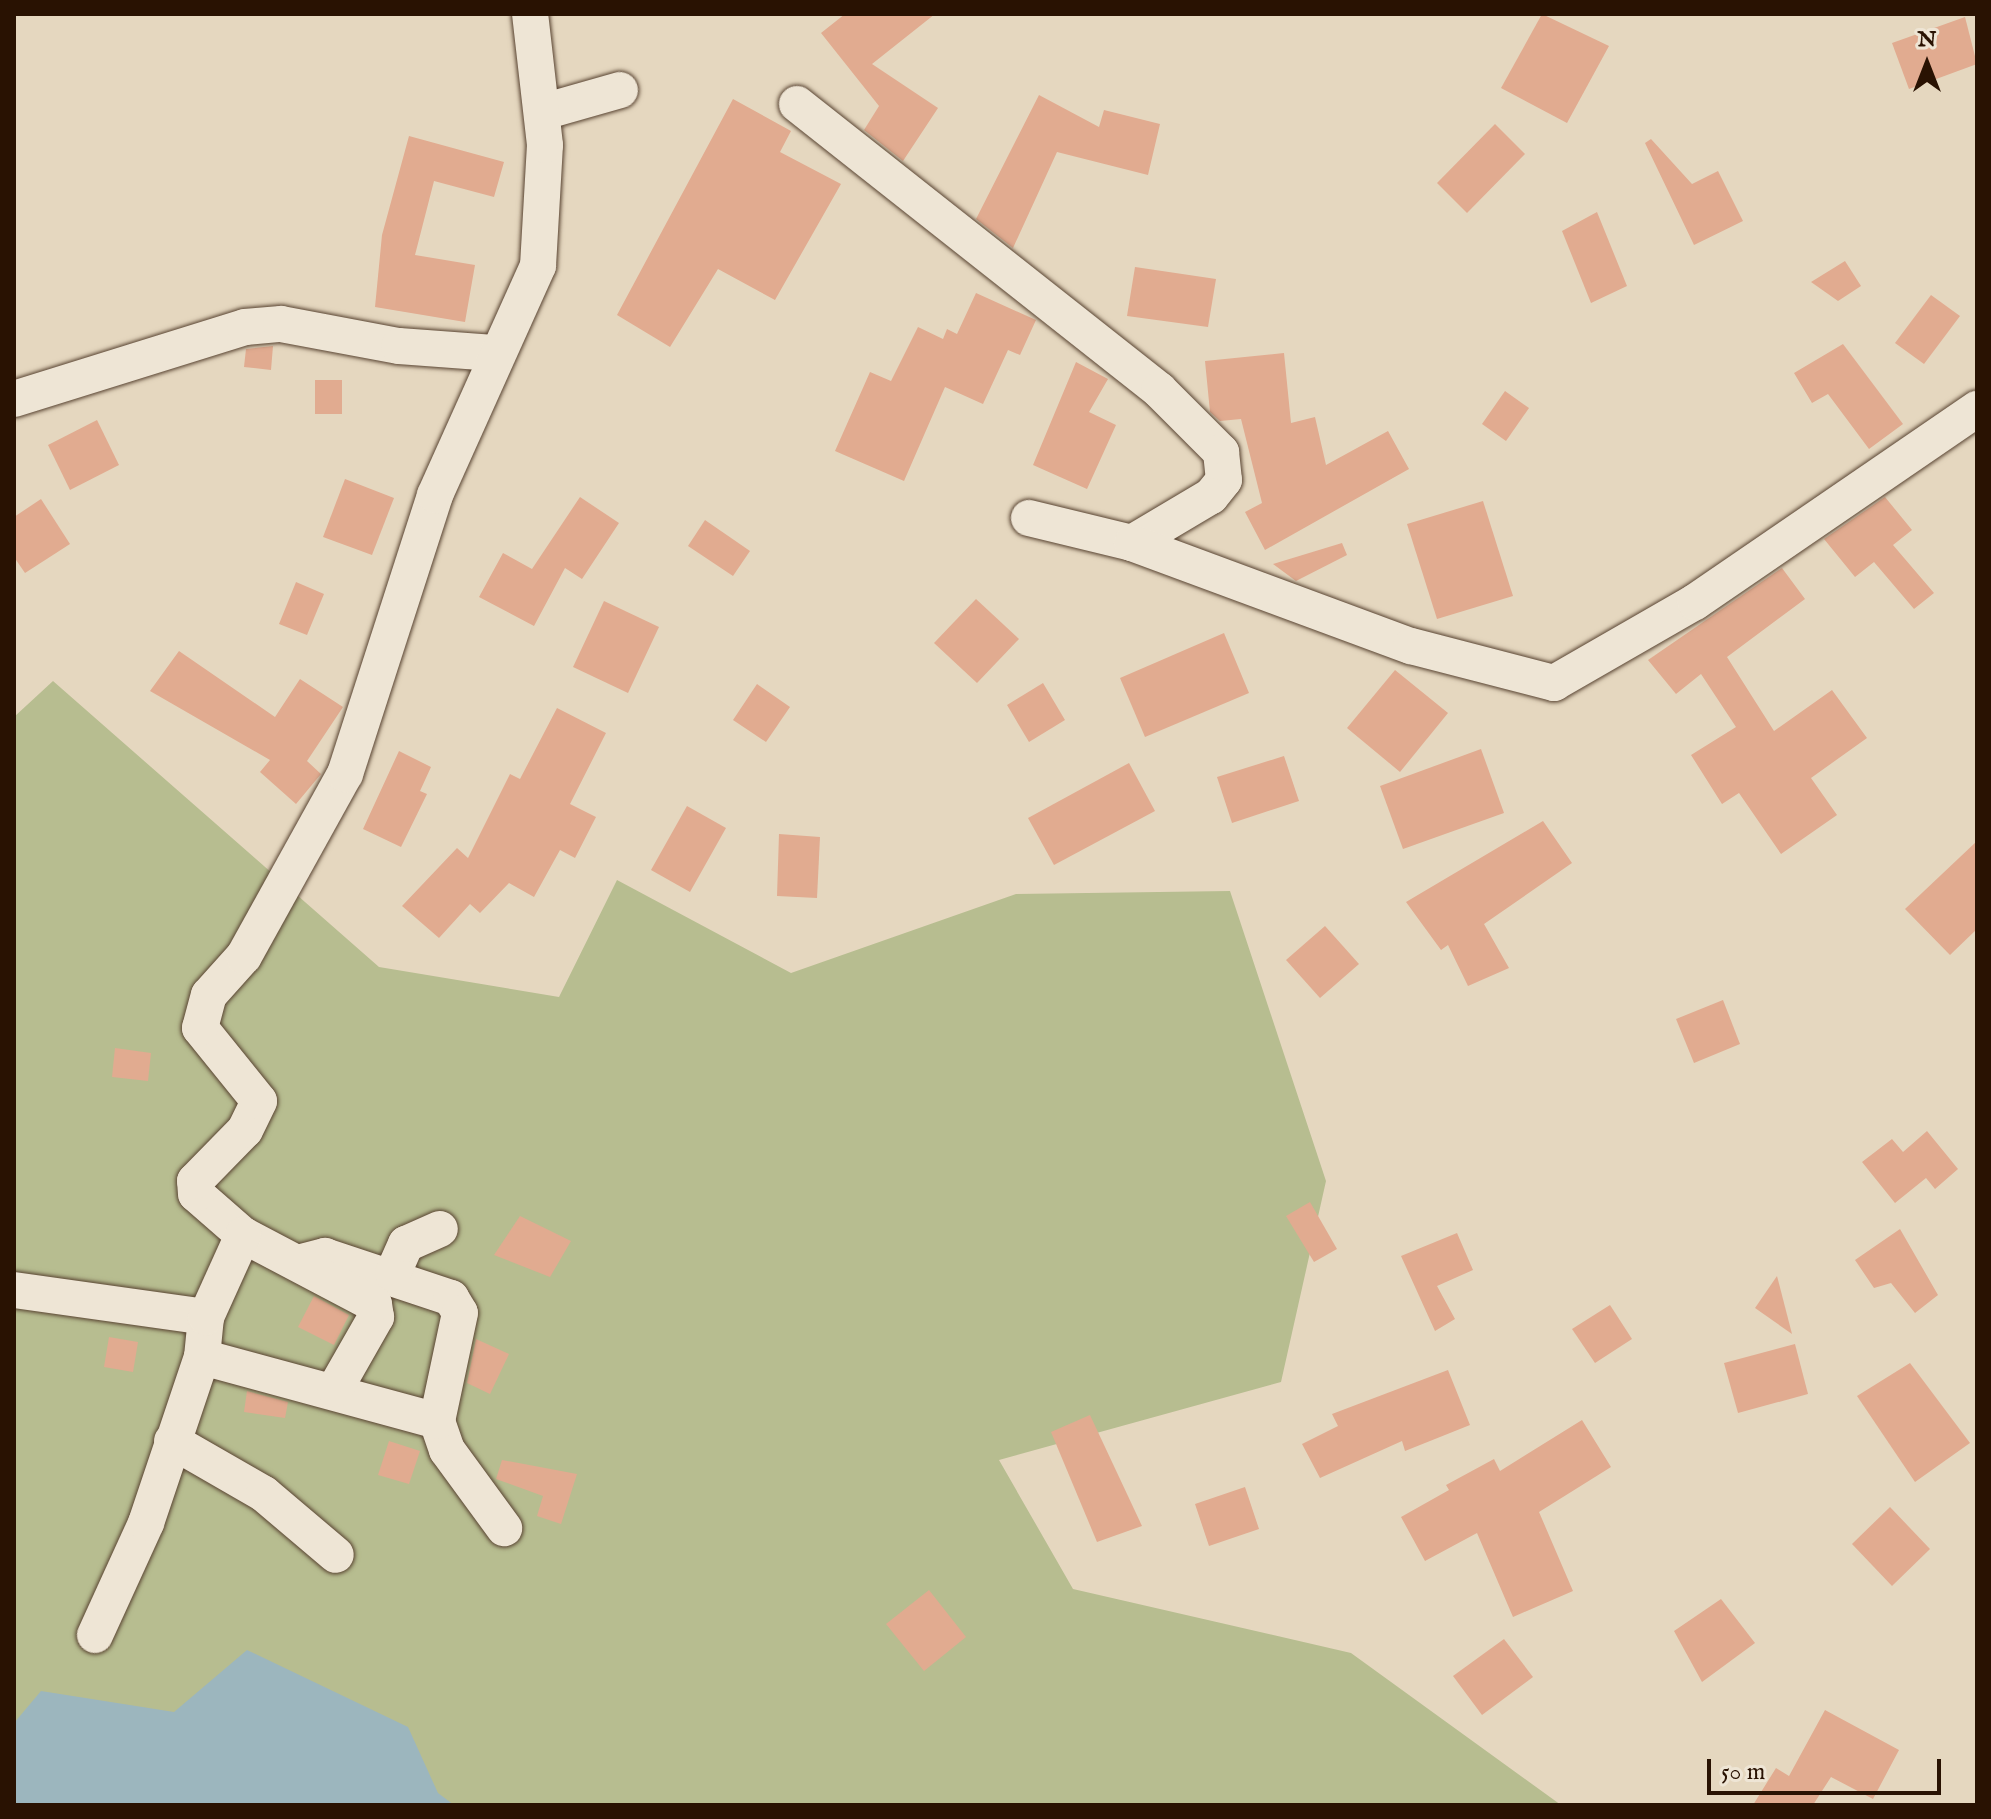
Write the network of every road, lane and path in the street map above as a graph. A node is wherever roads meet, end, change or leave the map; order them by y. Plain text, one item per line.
1 (530, 14) edge
2 (620, 90) dead end
3 (797, 104) dead end
4 (543, 112) junction
5 (494, 353) junction
6 (14, 399) edge
7 (1972, 427) edge
8 (1029, 518) dead end
9 (1132, 543) junction
10 (440, 1229) dead end
11 (243, 1235) junction
12 (296, 1264) junction
13 (393, 1273) junction
14 (14, 1290) edge
15 (206, 1317) junction
16 (202, 1357) junction
17 (335, 1389) junction
18 (437, 1421) junction
19 (172, 1441) junction
20 (504, 1528) dead end
21 (336, 1555) dead end
22 (95, 1635) dead end

1 - 4 street
2 - 4 street
3 - 9 street
4 - 5 street
5 - 6 street
5 - 11 street
7 - 9 street
8 - 9 street
10 - 13 street
11 - 12 street
11 - 15 street
12 - 13 street
12 - 17 street
13 - 18 street
14 - 15 street
15 - 16 street
16 - 17 street
16 - 19 street
17 - 18 street
18 - 20 street
19 - 21 street
19 - 22 street

